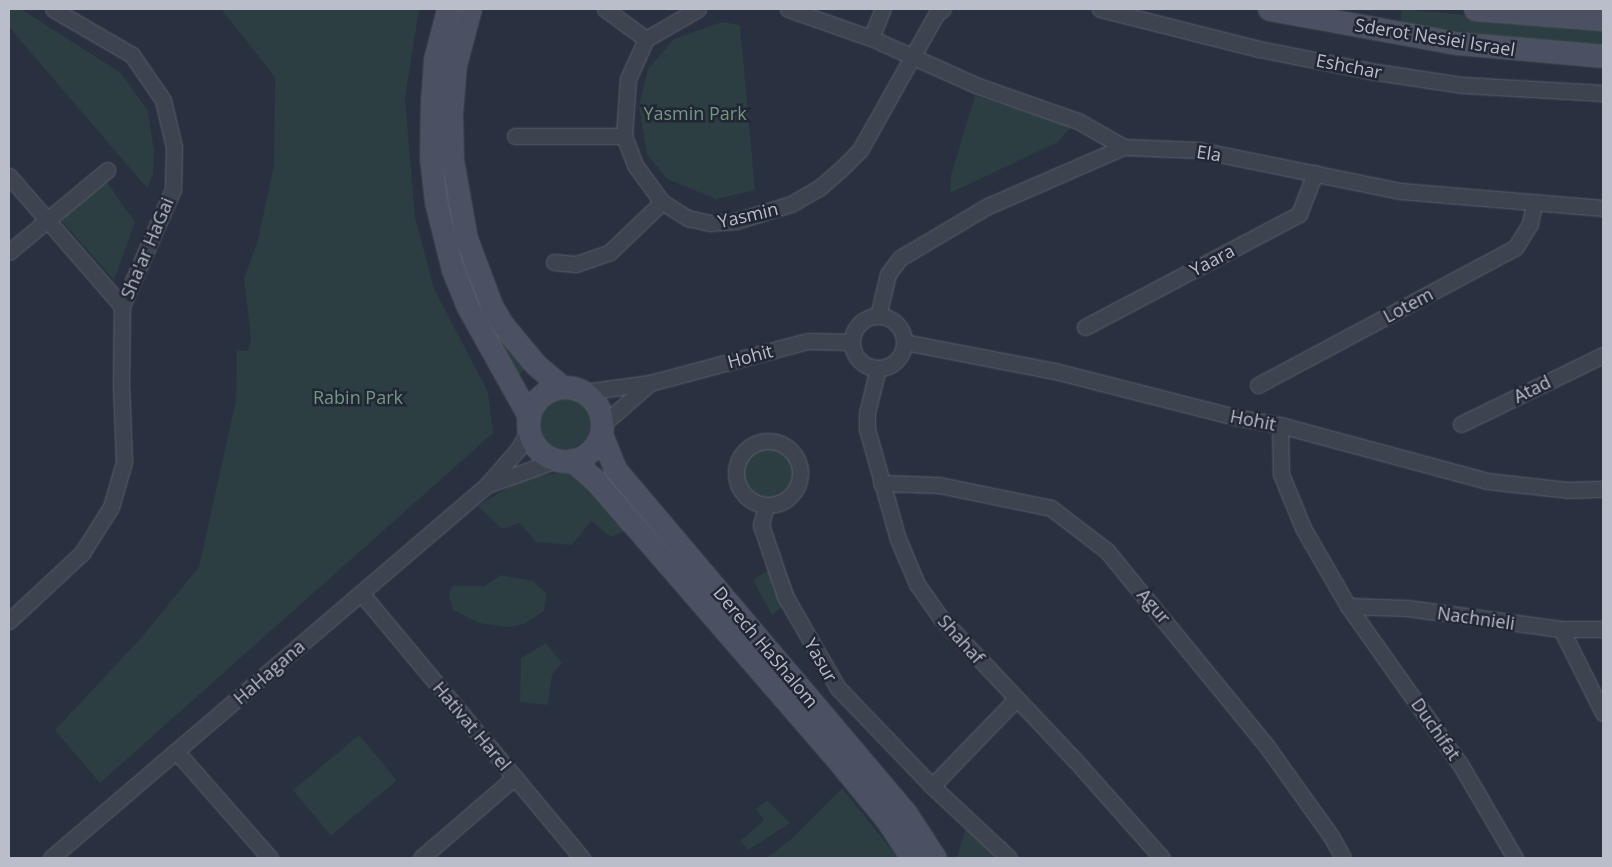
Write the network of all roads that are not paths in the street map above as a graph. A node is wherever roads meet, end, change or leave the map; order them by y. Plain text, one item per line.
1 (53, 9) edge
2 (448, 9) edge
3 (470, 9) edge
4 (605, 9) edge
5 (698, 9) edge
6 (788, 9) edge
7 (883, 9) edge
8 (944, 9) edge
9 (1100, 9) edge
10 (1269, 9) edge
11 (1475, 9) edge
12 (1603, 19) edge
13 (871, 38) junction
14 (646, 39) junction
15 (1603, 56) edge
16 (912, 57) junction
17 (1603, 93) edge
18 (515, 136) dead end
19 (624, 136) junction
20 (1124, 147) junction
21 (107, 170) dead end
22 (1315, 173) junction
23 (9, 176) edge
24 (662, 202) junction
25 (1534, 204) junction
26 (1603, 208) edge
27 (46, 220) junction
28 (9, 252) edge
29 (554, 262) dead end
30 (122, 306) junction
31 (878, 316) junction
32 (1086, 327) dead end
33 (852, 342) junction
34 (904, 342) junction
35 (1603, 355) edge
36 (878, 368) junction
37 (650, 383) junction
38 (1258, 385) dead end
39 (562, 387) junction
40 (584, 392) junction
41 (529, 422) junction
42 (1461, 424) dead end
43 (1280, 425) junction
44 (602, 429) junction
45 (564, 460) junction
46 (881, 483) junction
47 (487, 485) junction
48 (1603, 489) edge
49 (766, 505) junction
50 (361, 593) junction
51 (1348, 606) junction
52 (9, 621) edge
53 (1561, 629) junction
54 (1603, 629) edge
55 (1016, 700) junction
56 (1603, 713) edge
57 (176, 751) junction
58 (515, 777) junction
59 (932, 786) junction
60 (51, 858) edge
61 (270, 858) edge
62 (421, 858) edge
63 (582, 858) edge
64 (912, 858) edge
65 (935, 858) edge
66 (1009, 858) edge
67 (1162, 858) edge
68 (1343, 858) edge
69 (1515, 858) edge

1 - 30 street, Sha'ar HaGai
2 - 41 street
3 - 39 street
4 - 14 street
5 - 14 street
6 - 13 street
7 - 13 street
8 - 16 street
9 - 17 street, Eshchar
10 - 15 street, Sderot Nesiei Israel
11 - 12 street, Sderot Nesiei Israel
13 - 16 street
14 - 19 street, Yasmin
16 - 20 street
16 - 24 street, Yasmin
18 - 19 street
19 - 24 street, Yasmin
20 - 22 street, Ela
20 - 31 street, Ela
21 - 27 street
22 - 25 street, Ela
22 - 32 street, Yaara
23 - 27 street
24 - 29 street
25 - 26 street, Ela
25 - 38 street, Lotem
27 - 28 street
27 - 30 street
30 - 52 street, Sha'ar HaGai
31 - 33 street
31 - 34 street
33 - 36 street
33 - 37 street, Hohit
34 - 36 street
34 - 43 street, Hohit
35 - 42 street, Atad
36 - 46 street, Shahaf
37 - 40 street, Hohit
37 - 44 street, Hohit
39 - 40 street
39 - 41 street
40 - 44 street
41 - 45 street
41 - 47 street, HaHagana
43 - 48 street, Hohit
43 - 51 street, Duchifat
44 - 45 street
44 - 65 street, Derech HaShalom
45 - 47 street, HaHagana
45 - 64 street, Derech HaShalom
46 - 55 street, Shahaf
46 - 68 street, Agur
47 - 50 street, HaHagana
49 - 49 street
49 - 59 street, Yasur
50 - 57 street, HaHagana
50 - 58 street, Hativat Harel
51 - 53 street, Nachnieli
51 - 69 street, Duchifat
53 - 54 street, Nachnieli
53 - 56 street
55 - 59 street
55 - 67 street, Shahaf
57 - 60 street, HaHagana
57 - 61 street
58 - 62 street
58 - 63 street, Hativat Harel
59 - 66 street, Yasur

